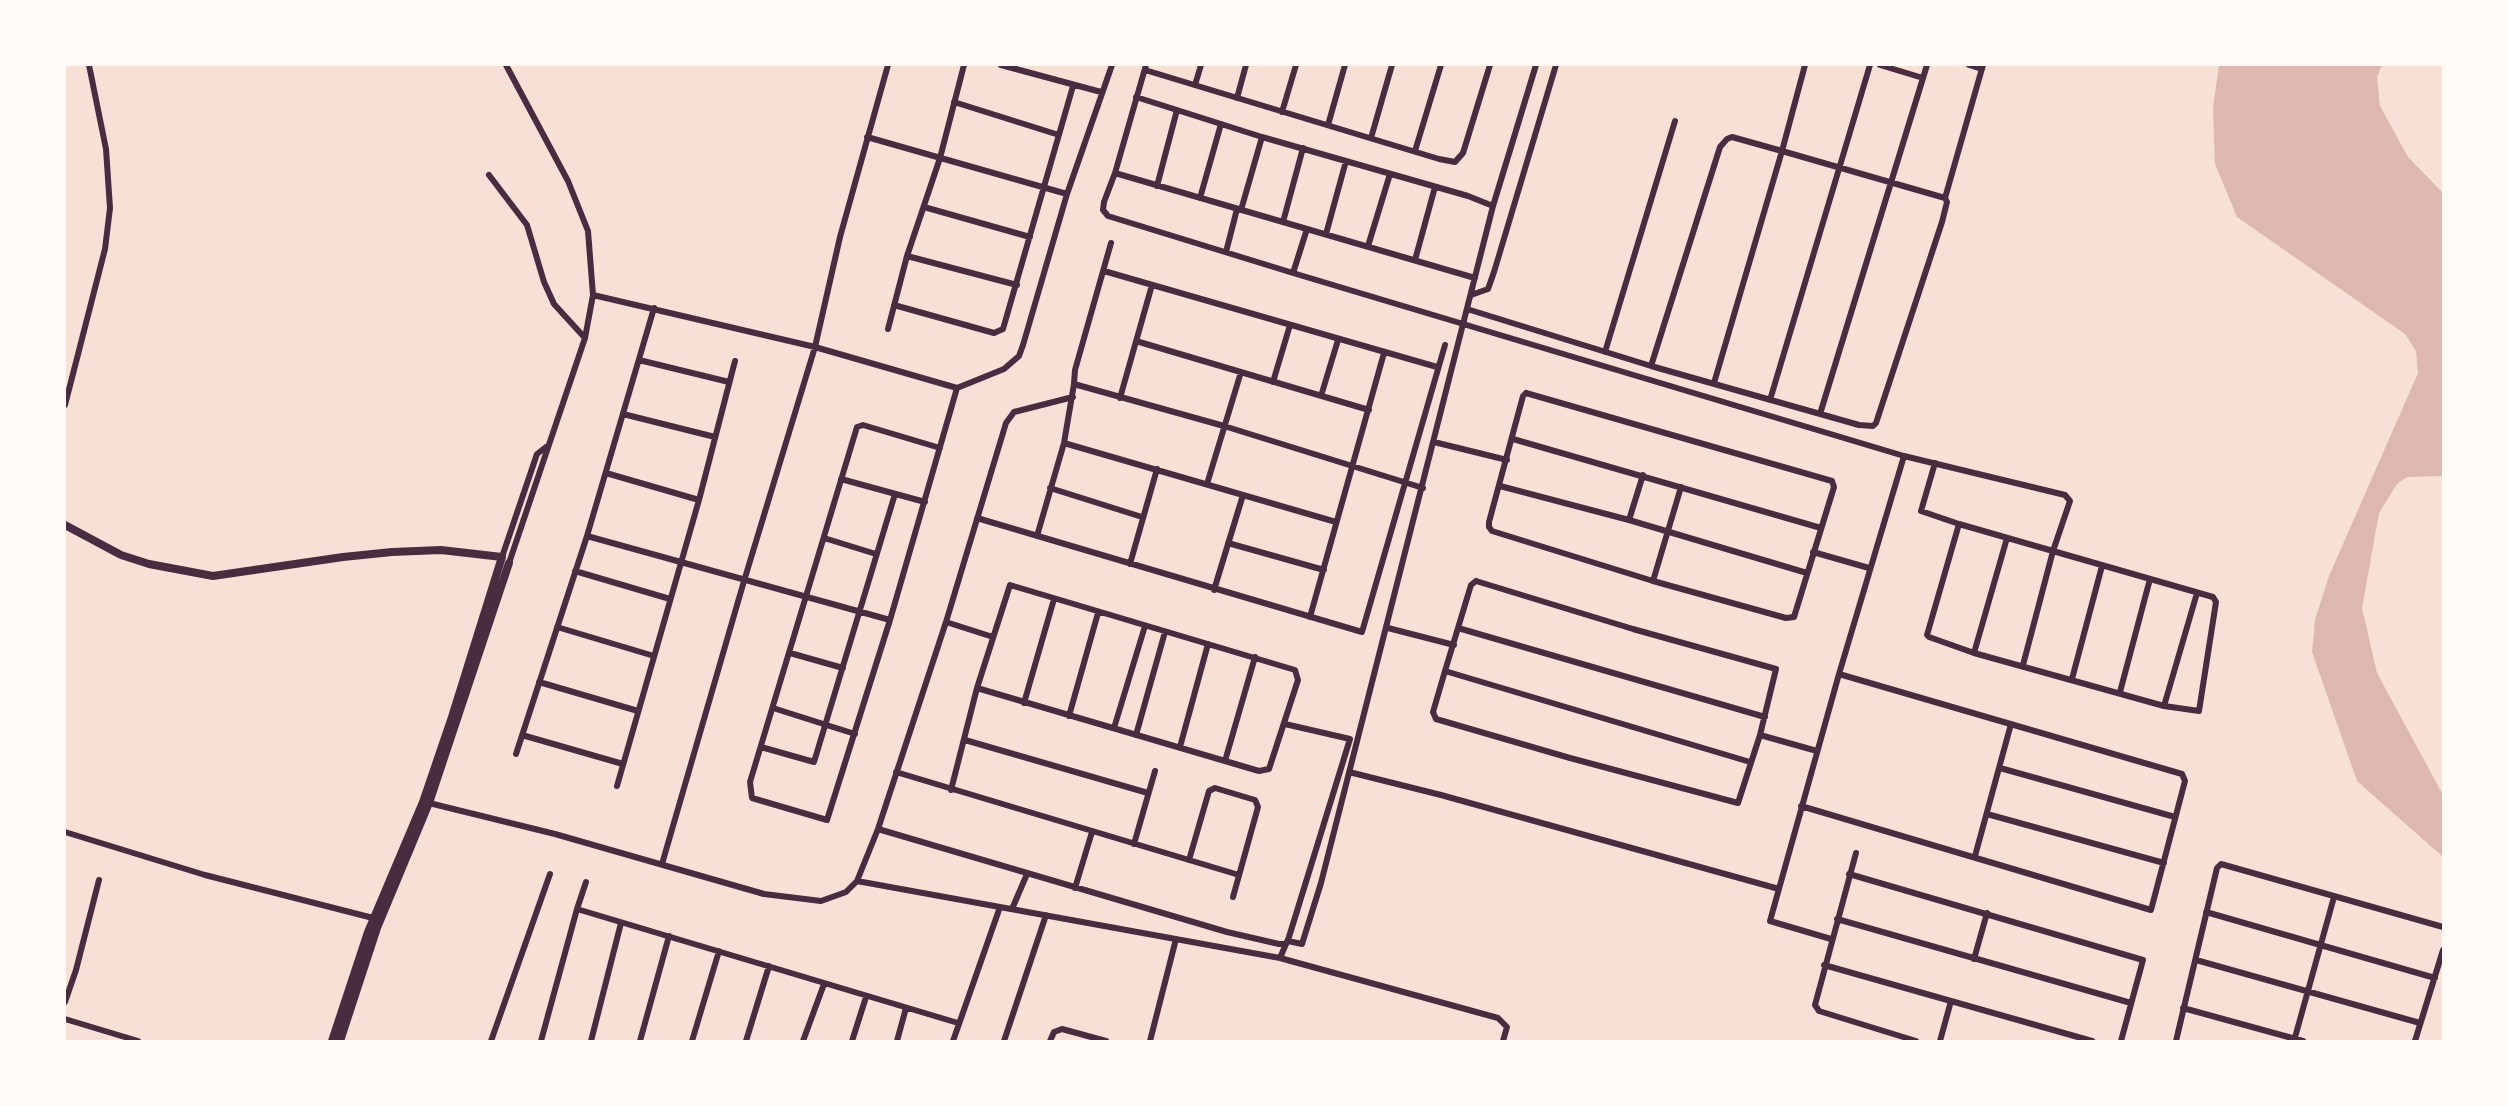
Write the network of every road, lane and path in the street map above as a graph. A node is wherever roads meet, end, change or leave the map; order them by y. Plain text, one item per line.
1 (89, 65) edge
2 (506, 65) edge
3 (888, 65) edge
4 (964, 65) edge
5 (1001, 65) edge
6 (1112, 65) edge
7 (1201, 65) edge
8 (1246, 65) edge
9 (1296, 65) edge
10 (1345, 65) edge
11 (1392, 65) edge
12 (1441, 65) edge
13 (1490, 65) edge
14 (1536, 65) edge
15 (1556, 65) edge
16 (1805, 65) edge
17 (1870, 65) edge
18 (1880, 65) edge
19 (1927, 65) edge
20 (1969, 65) edge
21 (1146, 67) edge
22 (1983, 67) edge
23 (1923, 78) junction
24 (1195, 85) junction
25 (1073, 86) junction
26 (1101, 92) junction
27 (1136, 97) junction
28 (1237, 98) junction
29 (954, 102) junction
30 (1177, 110) junction
31 (1282, 112) junction
32 (1675, 121) dead end
33 (1221, 124) junction
34 (1328, 125) junction
35 (1059, 135) junction
36 (867, 137) junction
37 (1262, 137) junction
38 (1371, 138) junction
39 (1303, 148) junction
40 (1415, 150) junction
41 (1782, 151) junction
42 (940, 158) junction
43 (1346, 161) junction
44 (1840, 168) junction
45 (1115, 173) junction
46 (1390, 174) junction
47 (489, 175) dead end
48 (1891, 184) junction
49 (1157, 186) junction
50 (1045, 187) junction
51 (1435, 187) junction
52 (1067, 194) junction
53 (1200, 198) junction
54 (1945, 198) junction
55 (1493, 206) junction
56 (924, 207) junction
57 (1239, 209) junction
58 (1283, 222) junction
59 (1307, 229) junction
60 (1325, 234) junction
61 (1030, 237) junction
62 (1111, 243) dead end
63 (1368, 246) junction
64 (1226, 252) junction
65 (907, 256) junction
66 (1415, 260) junction
67 (1104, 271) junction
68 (1293, 273) junction
69 (1475, 278) junction
70 (1017, 285) junction
71 (1152, 285) junction
72 (593, 295) junction
73 (1471, 295) junction
74 (894, 305) junction
75 (654, 308) junction
76 (1467, 309) junction
77 (1464, 323) junction
78 (1290, 325) junction
79 (888, 329) dead end
80 (585, 338) junction
81 (1338, 340) junction
82 (1136, 341) junction
83 (1445, 345) dead end
84 (815, 347) junction
85 (1605, 352) junction
86 (1384, 353) junction
87 (639, 360) junction
88 (735, 361) dead end
89 (1651, 366) junction
90 (1437, 367) junction
91 (1241, 372) junction
92 (729, 382) junction
93 (1273, 382) junction
94 (1714, 383) junction
95 (1074, 384) junction
96 (957, 388) junction
97 (1321, 396) junction
98 (1073, 397) junction
99 (1120, 398) junction
100 (1770, 400) junction
101 (65, 405) edge
102 (1368, 410) junction
103 (623, 414) junction
104 (1820, 414) junction
105 (1224, 426) junction
106 (715, 437) junction
107 (1513, 439) junction
108 (1434, 442) junction
109 (1063, 443) junction
110 (940, 448) junction
111 (1904, 456) junction
112 (1507, 460) junction
113 (1935, 463) junction
114 (1353, 466) junction
115 (1157, 469) junction
116 (606, 473) junction
117 (1643, 475) junction
118 (841, 479) junction
119 (1408, 482) junction
120 (1207, 484) junction
121 (1500, 486) junction
122 (1681, 487) junction
123 (1050, 488) junction
124 (1423, 488) junction
125 (895, 494) junction
126 (1243, 495) junction
127 (699, 500) junction
128 (925, 502) junction
129 (1142, 517) junction
130 (977, 518) junction
131 (1629, 520) junction
132 (1336, 522) junction
133 (1959, 524) junction
134 (65, 525) edge
135 (1821, 528) junction
136 (1667, 533) junction
137 (587, 536) junction
138 (1037, 536) junction
139 (824, 538) junction
140 (2007, 538) junction
141 (1228, 543) junction
142 (2053, 551) junction
143 (1813, 552) junction
144 (876, 554) junction
145 (505, 560) junction
146 (680, 562) junction
147 (1129, 564) junction
148 (2102, 566) junction
149 (1869, 568) junction
150 (1324, 570) junction
151 (575, 571) junction
152 (1807, 573) junction
153 (2150, 579) junction
154 (744, 581) junction
155 (1653, 581) junction
156 (1214, 590) junction
157 (2197, 593) junction
158 (807, 598) junction
159 (670, 599) junction
160 (1054, 599) junction
161 (860, 612) junction
162 (1098, 613) junction
163 (1310, 617) junction
164 (890, 620) junction
165 (946, 622) junction
166 (1144, 626) junction
167 (557, 627) junction
168 (1388, 628) junction
169 (1458, 628) junction
170 (1165, 632) junction
171 (993, 637) junction
172 (1208, 644) junction
173 (1454, 645) junction
174 (790, 653) junction
175 (1974, 653) junction
176 (654, 656) junction
177 (1255, 657) junction
178 (2023, 665) junction
179 (843, 668) junction
180 (1445, 671) junction
181 (1839, 674) junction
182 (2072, 679) junction
183 (539, 682) junction
184 (977, 688) junction
185 (2120, 692) junction
186 (1024, 703) junction
187 (2164, 706) junction
188 (773, 708) junction
189 (638, 711) junction
190 (1069, 716) junction
191 (1765, 717) junction
192 (826, 724) junction
193 (1285, 724) junction
194 (2011, 724) junction
195 (1114, 728) junction
196 (855, 734) junction
197 (522, 735) junction
198 (1136, 735) junction
199 (1760, 735) junction
200 (965, 740) junction
201 (761, 747) junction
202 (1180, 747) junction
203 (1817, 751) junction
204 (516, 754) dead end
205 (1225, 761) junction
206 (1750, 762) junction
207 (623, 764) junction
208 (2000, 768) junction
209 (1155, 771) dead end
210 (896, 772) junction
211 (1349, 772) junction
212 (617, 786) dead end
213 (951, 790) junction
214 (1148, 793) junction
215 (429, 803) junction
216 (1801, 806) junction
217 (1987, 814) junction
218 (2175, 817) junction
219 (878, 829) junction
220 (65, 832) edge
221 (1093, 832) junction
222 (1134, 844) junction
223 (1856, 853) dead end
224 (1975, 856) junction
225 (1189, 860) junction
226 (2164, 863) junction
227 (662, 864) junction
228 (550, 874) dead end
229 (1027, 874) junction
230 (1850, 874) junction
231 (1239, 875) junction
232 (99, 880) dead end
233 (857, 881) junction
234 (586, 882) dead end
235 (1076, 888) junction
236 (1779, 889) junction
237 (1233, 897) dead end
238 (2334, 897) junction
239 (1000, 907) junction
240 (577, 909) junction
241 (1012, 909) junction
242 (2206, 912) junction
243 (1987, 914) junction
244 (1046, 915) junction
245 (373, 918) junction
246 (1837, 919) junction
247 (621, 923) junction
248 (2443, 927) edge
249 (669, 936) junction
250 (1176, 939) junction
251 (1831, 939) junction
252 (1286, 942) junction
253 (2321, 945) junction
254 (2443, 950) edge
255 (719, 951) junction
256 (1280, 958) junction
257 (1974, 958) junction
258 (2196, 960) junction
259 (1824, 965) junction
260 (769, 966) junction
261 (2435, 978) junction
262 (824, 984) junction
263 (2308, 992) junction
264 (866, 997) junction
265 (1951, 1001) junction
266 (65, 1002) edge
267 (2131, 1003) junction
268 (906, 1008) junction
269 (2183, 1008) junction
270 (65, 1020) edge
271 (958, 1023) junction
272 (2420, 1023) junction
273 (2295, 1040) edge
274 (138, 1041) edge
275 (332, 1041) edge
276 (340, 1041) edge
277 (491, 1041) edge
278 (541, 1041) edge
279 (591, 1041) edge
280 (640, 1041) edge
281 (692, 1041) edge
282 (746, 1041) edge
283 (803, 1041) edge
284 (852, 1041) edge
285 (897, 1041) edge
286 (953, 1041) edge
287 (1004, 1041) edge
288 (1050, 1041) edge
289 (1106, 1041) edge
290 (1150, 1041) edge
291 (1503, 1041) edge
292 (1916, 1041) edge
293 (1940, 1041) edge
294 (2092, 1041) edge
295 (2121, 1041) edge
296 (2176, 1041) edge
297 (2303, 1041) edge
298 (2415, 1041) edge

1 - 101 street
2 - 72 street
3 - 36 street
4 - 29 street
5 - 25 street
6 - 26 street
7 - 24 street
8 - 28 street
9 - 31 street
10 - 34 street
11 - 38 street
12 - 40 street
13 - 40 street
14 - 55 street
15 - 73 street
16 - 41 street
17 - 44 street
18 - 23 street
19 - 23 street
20 - 22 street
21 - 24 street
21 - 27 street
22 - 54 street
23 - 48 street
24 - 28 street
25 - 26 street
25 - 35 street
26 - 52 street
27 - 30 street
27 - 45 street
28 - 31 street
29 - 35 street
29 - 42 street
30 - 33 street
30 - 49 street
31 - 34 street
32 - 85 street
33 - 37 street
33 - 53 street
34 - 38 street
35 - 50 street
36 - 42 street
36 - 84 street
37 - 39 street
37 - 57 street
38 - 40 street
39 - 43 street
39 - 58 street
41 - 44 street
41 - 89 street
41 - 94 street
42 - 50 street
42 - 56 street
43 - 46 street
43 - 60 street
44 - 48 street
44 - 100 street
45 - 49 street
45 - 64 street
46 - 51 street
46 - 63 street
47 - 80 street
48 - 54 street
48 - 104 street
49 - 53 street
50 - 52 street
50 - 61 street
51 - 55 street
51 - 66 street
52 - 96 street
53 - 57 street
54 - 104 street
55 - 69 street
56 - 61 street
56 - 65 street
57 - 58 street
57 - 64 street
58 - 59 street
59 - 60 street
59 - 68 street
60 - 63 street
61 - 70 street
62 - 67 street
63 - 66 street
64 - 68 street
65 - 70 street
65 - 74 street
66 - 69 street
67 - 71 street
67 - 95 street
68 - 77 street
69 - 73 street
70 - 74 street
71 - 78 street
71 - 82 street
72 - 75 street
72 - 80 street
73 - 76 street
74 - 79 street
75 - 84 street
75 - 87 street
76 - 77 street
76 - 85 street
77 - 108 street
77 - 111 street
78 - 81 street
78 - 93 street
80 - 145 street
81 - 86 street
81 - 97 street
82 - 91 street
82 - 99 street
83 - 90 street
84 - 96 street
84 - 154 street
85 - 89 street
86 - 90 street
86 - 102 street
87 - 92 street
87 - 103 street
88 - 92 street
89 - 94 street
90 - 119 street
91 - 93 street
91 - 105 street
92 - 106 street
93 - 97 street
94 - 100 street
95 - 98 street
95 - 99 street
96 - 110 street
97 - 102 street
98 - 109 street
98 - 130 street
99 - 105 street
100 - 104 street
102 - 114 street
103 - 106 street
103 - 116 street
105 - 114 street
105 - 120 street
106 - 127 street
107 - 112 street
107 - 117 street
107 - 135 street
108 - 112 street
108 - 124 street
109 - 115 street
109 - 123 street
110 - 118 street
110 - 128 street
111 - 113 street
111 - 149 street
112 - 121 street
113 - 133 street
113 - 142 street
114 - 119 street
114 - 132 street
115 - 120 street
115 - 129 street
116 - 127 street
116 - 137 street
117 - 122 street
117 - 131 street
118 - 125 street
118 - 139 street
119 - 124 street
119 - 163 street
120 - 126 street
121 - 131 street
121 - 155 street
122 - 135 street
122 - 136 street
123 - 129 street
123 - 138 street
124 - 168 street
125 - 128 street
125 - 144 street
126 - 132 street
126 - 141 street
127 - 146 street
128 - 164 street
129 - 147 street
130 - 138 street
130 - 165 street
131 - 136 street
132 - 150 street
133 - 140 street
133 - 175 street
134 - 145 street
135 - 143 street
136 - 152 street
136 - 155 street
137 - 146 street
137 - 151 street
138 - 147 street
139 - 144 street
139 - 158 street
140 - 142 street
140 - 175 street
141 - 150 street
141 - 156 street
142 - 148 street
142 - 178 street
143 - 149 street
143 - 152 street
144 - 161 street
145 - 215 street
145 - 245 street
146 - 154 street
146 - 159 street
147 - 156 street
148 - 153 street
148 - 182 street
149 - 181 street
150 - 163 street
151 - 159 street
151 - 167 street
152 - 155 street
153 - 157 street
153 - 185 street
154 - 158 street
154 - 227 street
156 - 163 street
157 - 187 street
157 - 187 street
158 - 161 street
158 - 174 street
159 - 176 street
160 - 162 street
160 - 171 street
160 - 186 street
161 - 164 street
161 - 179 street
162 - 166 street
162 - 190 street
164 - 196 street
165 - 171 street
165 - 210 street
166 - 170 street
166 - 195 street
167 - 176 street
167 - 183 street
168 - 173 street
168 - 211 street
169 - 173 street
169 - 191 street
169 - 191 street
170 - 172 street
170 - 198 street
171 - 184 street
172 - 177 street
172 - 202 street
173 - 180 street
174 - 179 street
174 - 188 street
175 - 178 street
176 - 189 street
177 - 193 street
177 - 205 street
178 - 182 street
179 - 192 street
180 - 206 street
180 - 206 street
181 - 194 street
181 - 203 street
182 - 185 street
183 - 189 street
183 - 197 street
184 - 186 street
184 - 200 street
185 - 187 street
186 - 190 street
188 - 192 street
188 - 201 street
189 - 207 street
190 - 195 street
191 - 199 street
192 - 196 street
192 - 201 street
193 - 205 street
193 - 252 street
194 - 208 street
194 - 218 street
195 - 198 street
196 - 201 street
197 - 204 street
197 - 207 street
198 - 202 street
199 - 203 street
199 - 206 street
200 - 213 street
200 - 214 street
202 - 205 street
203 - 216 street
207 - 212 street
208 - 217 street
208 - 218 street
209 - 214 street
210 - 213 street
210 - 219 street
211 - 236 street
211 - 252 street
213 - 221 street
214 - 222 street
215 - 227 street
215 - 276 street
216 - 224 street
216 - 236 street
217 - 224 street
217 - 226 street
218 - 226 street
219 - 229 street
219 - 233 street
220 - 245 street
221 - 222 street
221 - 235 street
222 - 225 street
223 - 230 street
224 - 226 street
225 - 231 street
225 - 231 street
227 - 233 street
228 - 277 street
229 - 235 street
229 - 241 street
230 - 243 street
230 - 246 street
231 - 237 street
232 - 266 street
233 - 239 street
234 - 240 street
235 - 252 street
236 - 251 street
238 - 242 street
238 - 248 street
238 - 253 street
239 - 241 street
239 - 271 street
240 - 247 street
240 - 278 street
241 - 244 street
242 - 253 street
242 - 258 street
243 - 257 street
243 - 267 street
244 - 250 street
244 - 287 street
245 - 275 street
246 - 251 street
246 - 257 street
247 - 249 street
247 - 279 street
249 - 255 street
249 - 280 street
250 - 256 street
250 - 290 street
251 - 259 street
252 - 256 street
253 - 261 street
253 - 263 street
254 - 261 street
255 - 260 street
255 - 281 street
256 - 291 street
257 - 267 street
258 - 263 street
258 - 269 street
259 - 265 street
259 - 292 street
260 - 262 street
260 - 282 street
261 - 272 street
262 - 264 street
262 - 283 street
263 - 272 street
263 - 273 street
264 - 268 street
264 - 284 street
265 - 293 street
265 - 294 street
267 - 295 street
268 - 271 street
268 - 285 street
269 - 273 street
269 - 296 street
270 - 274 street
271 - 286 street
272 - 298 street
273 - 297 street
288 - 289 street

